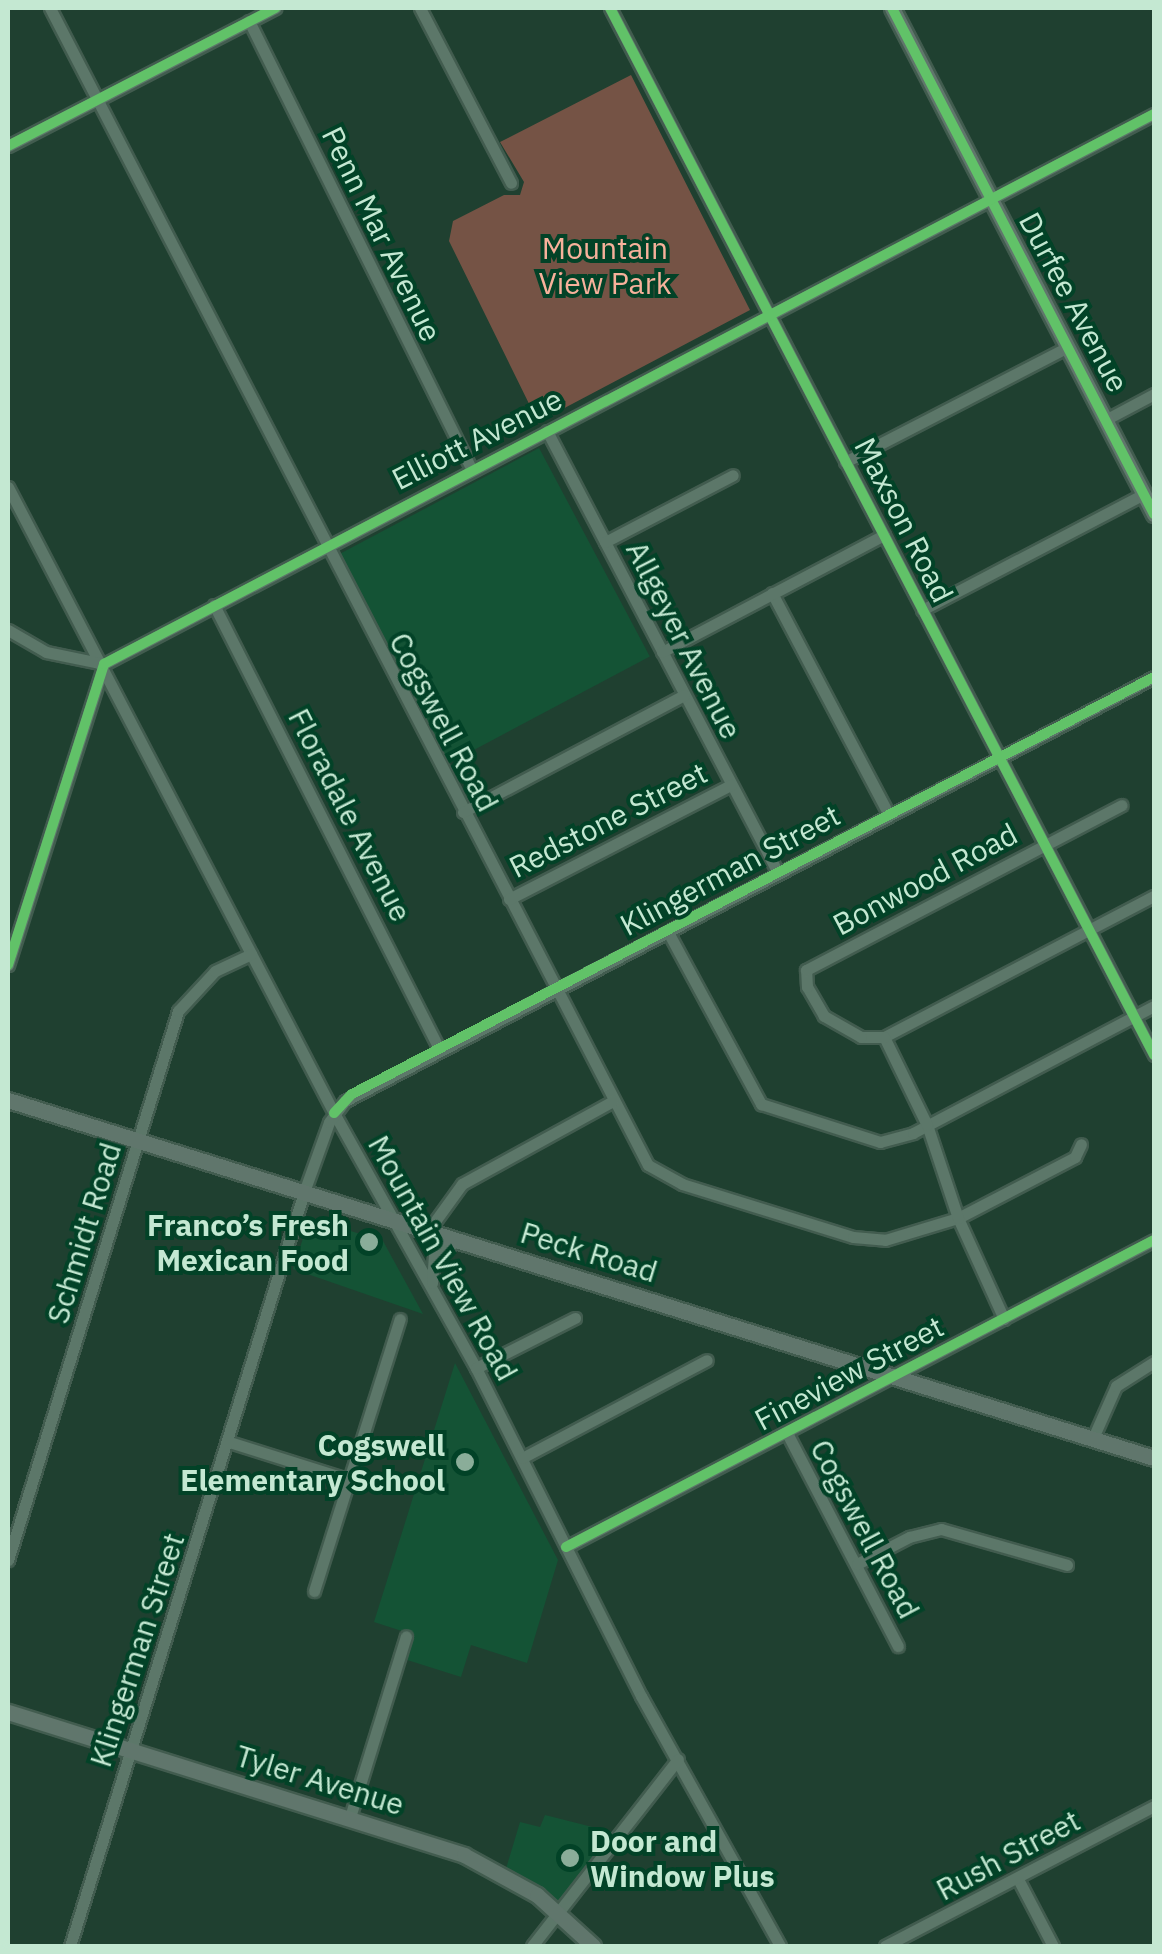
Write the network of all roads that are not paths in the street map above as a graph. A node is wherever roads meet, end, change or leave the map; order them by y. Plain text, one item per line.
1 (50, 8) edge
2 (275, 8) edge
3 (420, 8) edge
4 (610, 8) edge
5 (892, 8) edge
6 (249, 21) junction
7 (96, 100) junction
8 (1154, 114) edge
9 (8, 146) edge
10 (511, 183) dead end
11 (992, 198) junction
12 (770, 314) junction
13 (1068, 347) junction
14 (1154, 394) edge
15 (1107, 420) junction
16 (547, 430) junction
17 (845, 462) junction
18 (471, 470) junction
19 (733, 475) dead end
20 (8, 487) edge
21 (1144, 494) junction
22 (1154, 514) edge
23 (884, 536) junction
24 (605, 542) junction
25 (324, 546) junction
26 (772, 593) junction
27 (214, 605) junction
28 (922, 610) junction
29 (8, 630) edge
30 (662, 652) junction
31 (104, 664) junction
32 (1154, 677) edge
33 (684, 695) junction
34 (1000, 758) junction
35 (731, 785) junction
36 (1120, 805) dead end
37 (463, 812) junction
38 (888, 815) junction
39 (1043, 845) junction
40 (778, 873) junction
41 (1154, 896) edge
42 (509, 899) junction
43 (1088, 930) junction
44 (668, 932) junction
45 (251, 954) junction
46 (8, 966) edge
47 (554, 992) junction
48 (1154, 1006) edge
49 (1134, 1016) junction
50 (884, 1037) junction
51 (438, 1049) junction
52 (1154, 1056) edge
53 (8, 1100) edge
54 (613, 1101) junction
55 (334, 1113) junction
56 (927, 1125) junction
57 (139, 1141) junction
58 (1081, 1144) dead end
59 (304, 1192) junction
60 (958, 1218) junction
61 (393, 1220) junction
62 (428, 1231) junction
63 (459, 1240) junction
64 (1154, 1240) edge
65 (436, 1296) junction
66 (575, 1318) dead end
67 (1004, 1318) junction
68 (400, 1319) dead end
69 (707, 1360) dead end
70 (1154, 1362) edge
71 (476, 1368) junction
72 (896, 1377) junction
73 (788, 1434) junction
74 (1093, 1438) junction
75 (228, 1442) junction
76 (522, 1458) junction
77 (1154, 1458) edge
78 (347, 1479) junction
79 (566, 1548) junction
80 (8, 1560) edge
81 (857, 1564) junction
82 (1067, 1565) dead end
83 (314, 1591) dead end
84 (406, 1636) dead end
85 (898, 1646) dead end
86 (8, 1712) edge
87 (132, 1750) junction
88 (678, 1759) junction
89 (1154, 1806) edge
90 (350, 1817) junction
91 (1018, 1879) junction
92 (558, 1912) junction
93 (913, 1940) edge
94 (70, 1946) edge
95 (532, 1946) edge
96 (593, 1946) edge
97 (780, 1946) edge
98 (885, 1946) edge
99 (1052, 1946) edge

1 - 7 street, Cogswell Road
2 - 6 street
3 - 10 street
4 - 12 street, Maxson Road
5 - 11 main road, Durfee Avenue
6 - 7 street
6 - 18 street, Penn Mar Avenue
7 - 9 street
7 - 25 street, Cogswell Road
8 - 11 street, Elliott Avenue
11 - 12 street, Elliott Avenue
11 - 13 main road, Durfee Avenue
12 - 16 street, Elliott Avenue
12 - 17 street, Maxson Road
13 - 15 main road, Durfee Avenue
13 - 17 street
14 - 15 street
15 - 21 main road, Durfee Avenue
16 - 18 street, Elliott Avenue
16 - 24 street, Allgeyer Avenue
17 - 23 street, Maxson Road
18 - 25 street, Elliott Avenue
19 - 24 street
20 - 31 street, Mountain View Road
21 - 22 main road, Durfee Avenue
21 - 28 street
23 - 26 street
23 - 28 street, Maxson Road
24 - 30 street, Allgeyer Avenue
25 - 27 street, Elliott Avenue
25 - 37 street, Cogswell Road
26 - 30 street
26 - 38 street
27 - 31 street, Elliott Avenue
27 - 51 street, Floradale Avenue
28 - 34 street, Maxson Road
29 - 31 street
30 - 33 street, Allgeyer Avenue
31 - 45 street, Mountain View Road
31 - 46 street
32 - 34 street, Klingerman Street
33 - 35 street, Allgeyer Avenue
33 - 37 street
34 - 38 street, Klingerman Street
34 - 39 street, Maxson Road
35 - 40 street, Allgeyer Avenue
35 - 42 street, Redstone Street
36 - 39 street, Bonwood Road
37 - 42 street, Cogswell Road
38 - 40 street, Klingerman Street
39 - 43 street, Maxson Road
39 - 50 street, Bonwood Road
40 - 44 street, Klingerman Street
41 - 43 street
42 - 47 street, Cogswell Road
43 - 49 street, Maxson Road
43 - 50 street
44 - 47 street, Klingerman Street
44 - 56 street
45 - 55 street, Mountain View Road
45 - 57 street, Schmidt Road
47 - 51 street, Klingerman Street
47 - 54 street, Cogswell Road
48 - 49 street
49 - 52 street, Maxson Road
49 - 56 street
50 - 56 street
51 - 55 street, Klingerman Street
53 - 57 main road, Peck Road
54 - 60 street, Cogswell Road
54 - 62 street
55 - 59 street, Klingerman Street
55 - 61 street, Mountain View Road
56 - 60 street
57 - 59 main road, Peck Road
57 - 80 street, Schmidt Road
58 - 60 street, Cogswell Road
59 - 61 main road, Peck Road
59 - 75 street, Klingerman Street
60 - 67 street
61 - 62 main road, Peck Road
61 - 65 street, Mountain View Road
62 - 63 main road, Peck Road
63 - 65 street
63 - 72 main road, Peck Road
64 - 67 street, Fineview Street
65 - 71 street, Mountain View Road
66 - 71 street
67 - 72 street, Fineview Street
68 - 78 street
69 - 76 street
70 - 74 street
71 - 76 street, Mountain View Road
72 - 73 street, Fineview Street
72 - 74 main road, Peck Road
73 - 79 street, Fineview Street
73 - 81 street, Cogswell Road
74 - 77 main road, Peck Road
75 - 78 street
75 - 87 street, Klingerman Street
76 - 79 street, Mountain View Road
78 - 83 street
79 - 88 street, Mountain View Road
81 - 82 street
81 - 85 street, Cogswell Road
84 - 90 street
86 - 87 main road, Tyler Avenue
87 - 90 main road, Tyler Avenue
87 - 94 street, Klingerman Street
88 - 92 street
88 - 97 street, Mountain View Road
89 - 91 street, Rush Street
90 - 92 main road, Tyler Avenue
91 - 93 street, Rush Street
91 - 99 street
92 - 95 street
92 - 96 main road, Tyler Avenue
93 - 98 street, Rush Street

